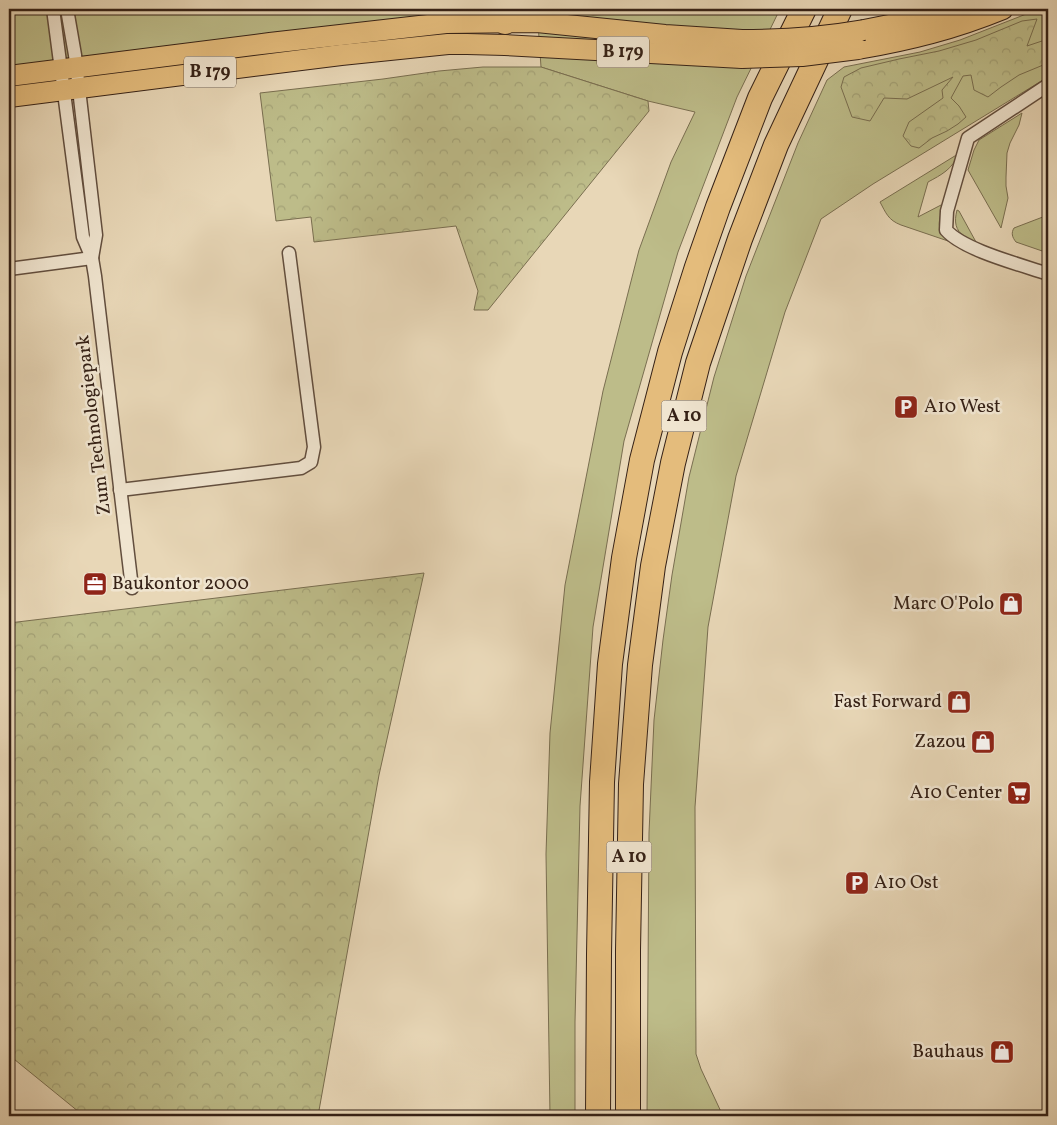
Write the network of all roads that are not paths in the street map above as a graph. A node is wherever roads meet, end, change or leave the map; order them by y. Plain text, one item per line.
1 (53, 9) edge
2 (67, 9) edge
3 (804, 9) edge
4 (840, 9) edge
5 (952, 9) edge
6 (1003, 9) edge
7 (506, 25) edge
8 (742, 49) junction
9 (69, 69) junction
10 (9, 76) edge
11 (1048, 85) edge
12 (71, 89) junction
13 (9, 97) edge
14 (290, 254) dead end
15 (92, 258) junction
16 (9, 269) edge
17 (1048, 274) edge
18 (120, 490) junction
19 (132, 588) dead end
20 (598, 1116) edge
21 (628, 1116) edge

1 - 9 street
2 - 9 street
3 - 20 highway, A 10
4 - 21 highway, A 10
5 - 8 main road, B 179, bridge
6 - 8 main road, B 179, bridge
7 - 8 main road, B 179
7 - 9 main road, B 179
7 - 12 main road, B 179
9 - 10 main road, B 179
9 - 12 street, Zum Technologiepark
11 - 17 street
12 - 13 main road, B 179
12 - 15 street, Zum Technologiepark
14 - 18 street
15 - 16 street
15 - 18 street, Zum Technologiepark
18 - 19 street, Zum Technologiepark

